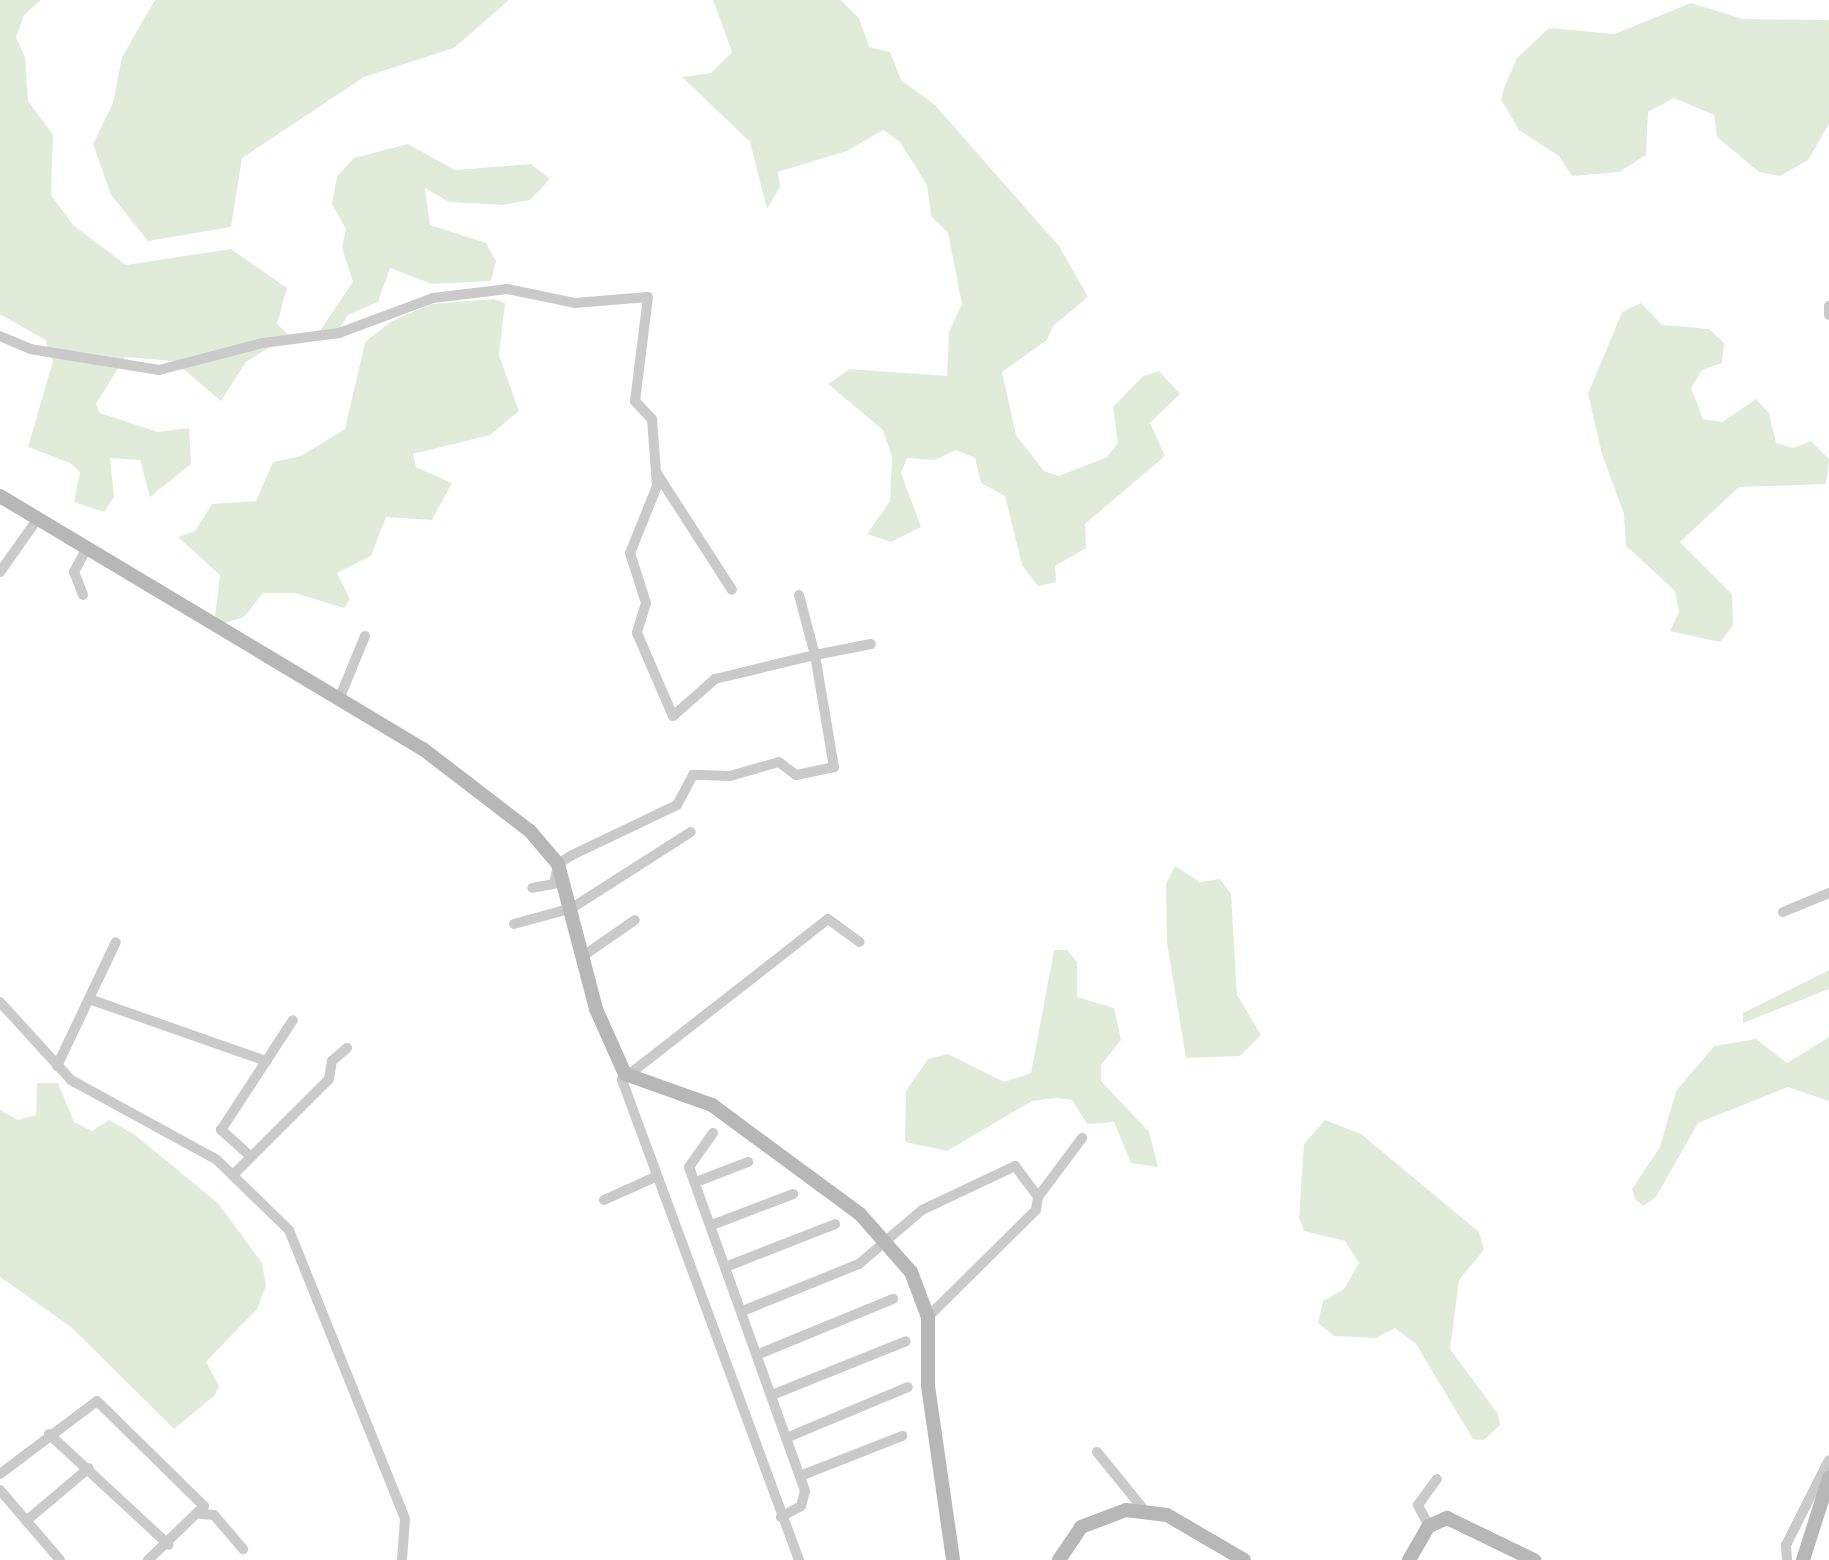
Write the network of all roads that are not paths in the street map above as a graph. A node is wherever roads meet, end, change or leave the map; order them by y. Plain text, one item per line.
1 (1829, 306) edge
2 (1829, 315) edge
3 (0, 336) edge
4 (656, 472) junction
5 (0, 496) edge
6 (36, 521) junction
7 (86, 549) junction
8 (0, 572) edge
9 (732, 590) dead end
10 (83, 595) dead end
11 (799, 595) dead end
12 (365, 636) dead end
13 (871, 644) dead end
14 (815, 655) junction
15 (340, 697) junction
16 (691, 832) dead end
17 (558, 864) junction
18 (532, 888) dead end
19 (1829, 893) edge
20 (572, 908) junction
21 (1783, 912) dead end
22 (635, 920) dead end
23 (514, 924) dead end
24 (116, 942) dead end
25 (860, 942) dead end
26 (583, 956) junction
27 (89, 999) junction
28 (0, 1002) edge
29 (293, 1020) dead end
30 (347, 1048) dead end
31 (266, 1061) junction
32 (57, 1066) junction
33 (625, 1074) junction
34 (713, 1133) dead end
35 (1082, 1138) dead end
36 (249, 1155) junction
37 (748, 1162) dead end
38 (235, 1173) junction
39 (653, 1178) junction
40 (696, 1182) junction
41 (793, 1194) dead end
42 (1038, 1197) junction
43 (604, 1200) dead end
44 (835, 1224) dead end
45 (712, 1225) junction
46 (889, 1243) junction
47 (728, 1266) junction
48 (893, 1299) dead end
49 (745, 1310) junction
50 (928, 1317) junction
51 (906, 1341) dead end
52 (759, 1354) junction
53 (908, 1387) dead end
54 (772, 1395) junction
55 (49, 1434) junction
56 (902, 1436) dead end
57 (786, 1438) junction
58 (1097, 1452) dead end
59 (1829, 1460) edge
60 (89, 1468) junction
61 (0, 1474) edge
62 (800, 1476) junction
63 (1829, 1478) edge
64 (1437, 1479) dead end
65 (0, 1490) edge
66 (1145, 1511) junction
67 (201, 1514) junction
68 (781, 1517) junction
69 (26, 1521) junction
70 (1429, 1526) junction
71 (169, 1545) junction
72 (243, 1549) dead end
73 (60, 1560) edge
74 (148, 1560) edge
75 (402, 1560) edge
76 (799, 1560) edge
77 (953, 1560) edge
78 (1059, 1560) edge
79 (1244, 1560) edge
80 (1409, 1560) edge
81 (1534, 1560) edge
82 (1787, 1560) edge
83 (1803, 1560) edge

1 - 2 street
3 - 4 street
4 - 9 street
4 - 14 street
5 - 6 street
6 - 7 street
6 - 8 street
7 - 10 street
7 - 15 street
11 - 14 street
12 - 15 street
13 - 14 street
14 - 17 street
15 - 17 street
16 - 20 street
17 - 18 street
17 - 20 street
19 - 21 street
20 - 23 street
20 - 26 street
22 - 26 street
24 - 27 street
25 - 33 street
26 - 33 street
27 - 31 street
27 - 32 street
28 - 32 street
29 - 31 street
30 - 36 street
31 - 36 street
32 - 38 street
33 - 39 street
33 - 46 street
34 - 40 street
35 - 42 street
36 - 38 street
37 - 40 street
38 - 75 street
39 - 43 street
39 - 68 street
40 - 45 street
41 - 45 street
42 - 46 street
42 - 50 street
44 - 47 street
45 - 47 street
46 - 49 street
46 - 50 street
47 - 49 street
48 - 52 street
49 - 52 street
50 - 77 street
51 - 54 street
52 - 54 street
53 - 57 street
54 - 57 street
55 - 60 street
55 - 61 street
55 - 67 street
56 - 62 street
57 - 62 street
58 - 66 street
59 - 82 street
60 - 69 street
60 - 71 street
62 - 68 street
63 - 83 street
64 - 70 street
65 - 69 street
66 - 78 street
66 - 79 street
67 - 71 street
67 - 72 street
68 - 76 street
69 - 73 street
70 - 80 street
70 - 81 street
71 - 74 street

